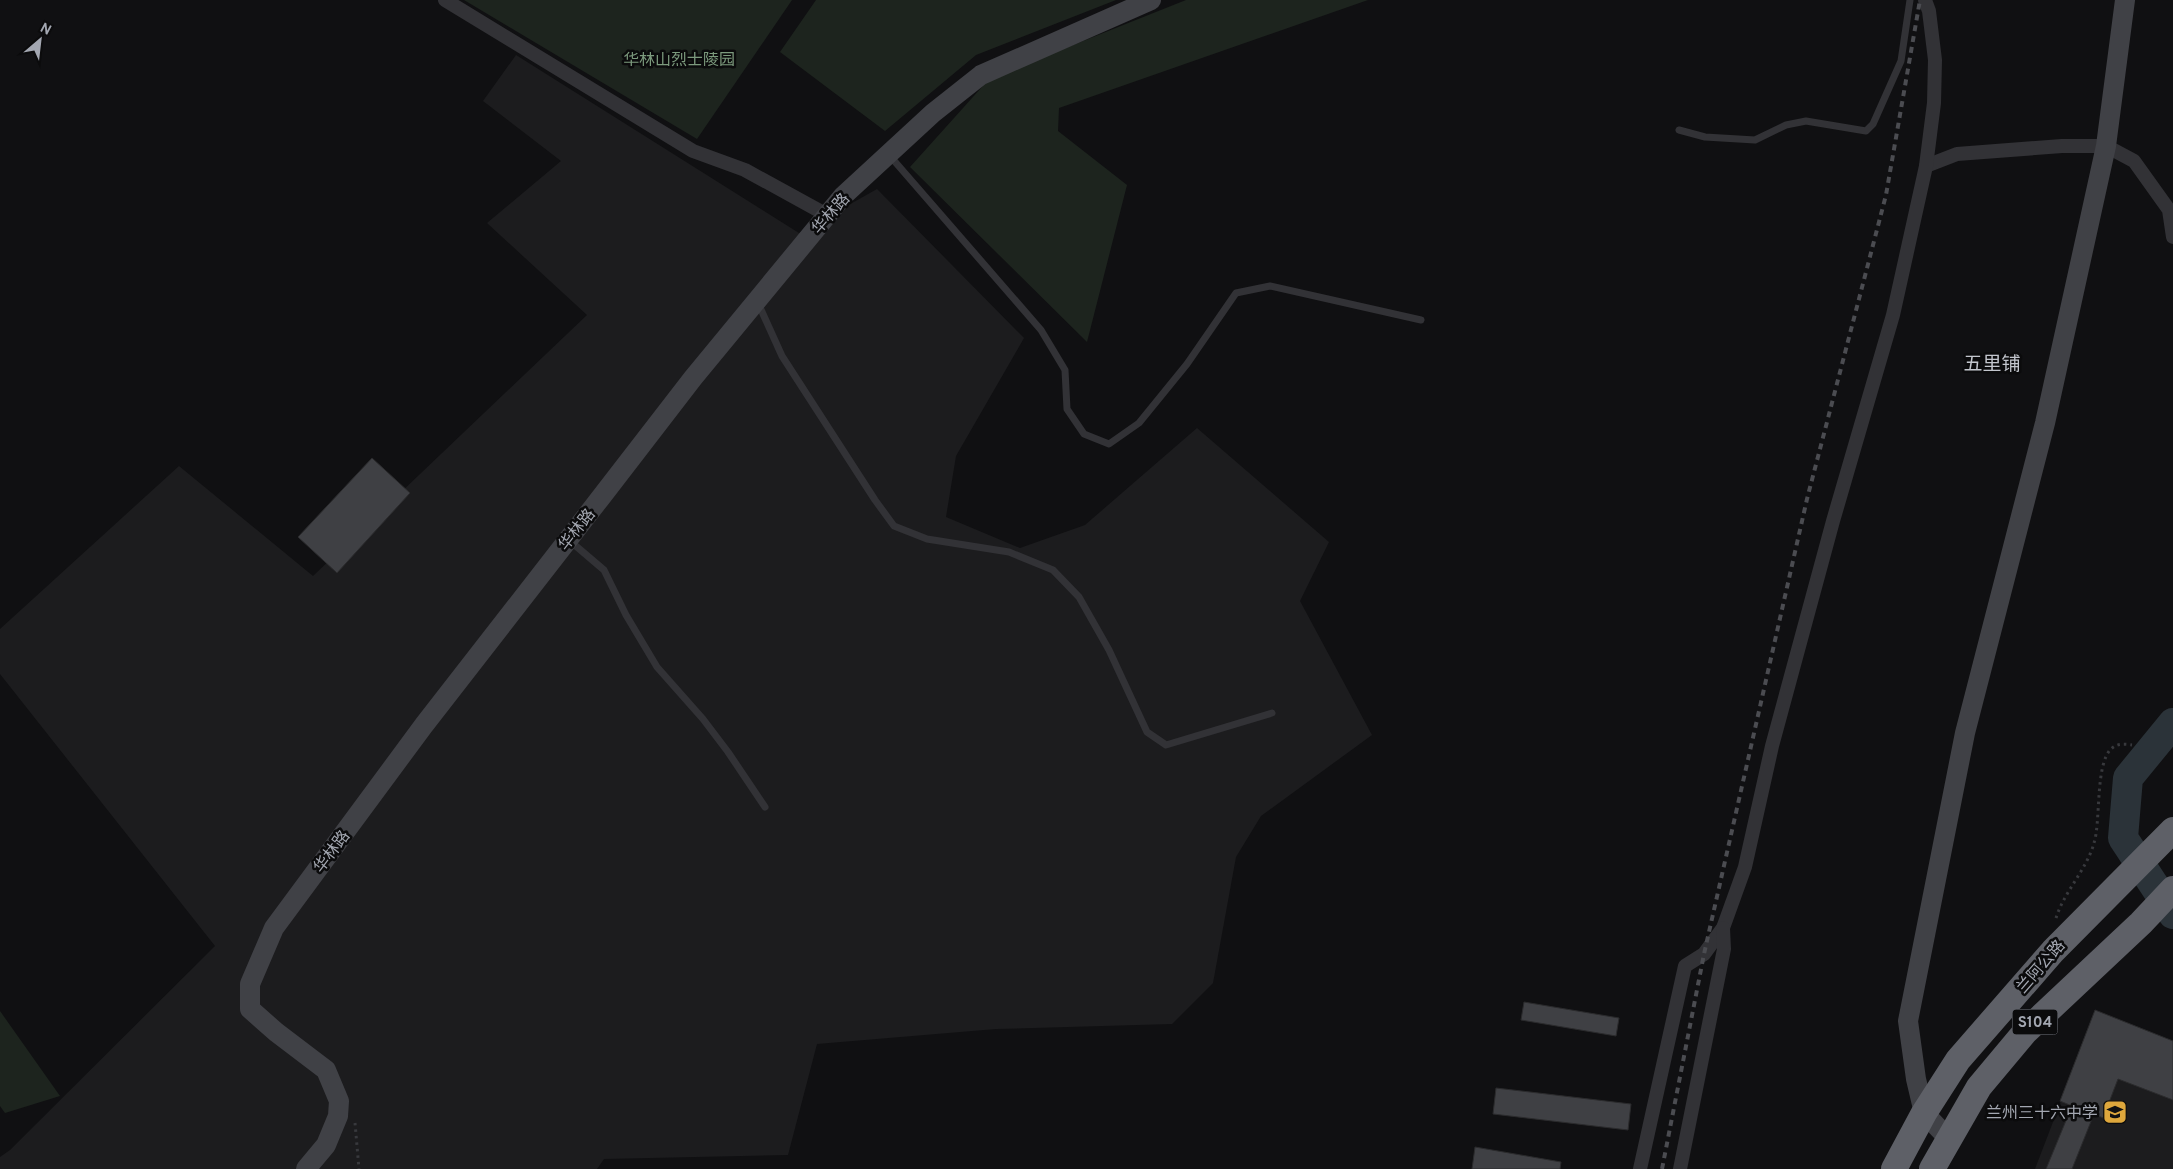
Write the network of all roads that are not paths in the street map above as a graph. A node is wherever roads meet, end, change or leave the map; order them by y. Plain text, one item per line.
1 (445, 0) edge
2 (1151, 0) edge
3 (1910, 0) edge
4 (2125, 0) edge
5 (1928, 4) edge
6 (1679, 130) dead end
7 (2106, 146) junction
8 (888, 154) junction
9 (1926, 166) junction
10 (827, 214) junction
11 (2172, 222) edge
12 (2173, 237) edge
13 (757, 300) junction
14 (1421, 320) dead end
15 (568, 539) junction
16 (1272, 713) dead end
17 (765, 807) dead end
18 (2173, 830) edge
19 (2173, 889) edge
20 (1723, 928) junction
21 (1924, 1113) junction
22 (1949, 1139) junction
23 (306, 1169) edge
24 (1640, 1169) edge
25 (1680, 1169) edge
26 (1894, 1169) edge
27 (1932, 1169) edge

1 - 10 street
2 - 8 street, 华林路
3 - 6 lane
4 - 7 street
5 - 9 street
7 - 9 street
7 - 11 street
7 - 21 street
8 - 10 street, 华林路
8 - 14 lane
9 - 20 street
10 - 13 street, 华林路
11 - 12 street
13 - 15 street, 华林路
13 - 16 lane
15 - 17 lane
15 - 23 street, 华林路
18 - 21 highway, 兰阿公路 / S104
19 - 22 highway, S104
20 - 24 street
20 - 25 street
21 - 22 street
21 - 26 highway, 兰阿公路 / S104
22 - 27 highway, S104

